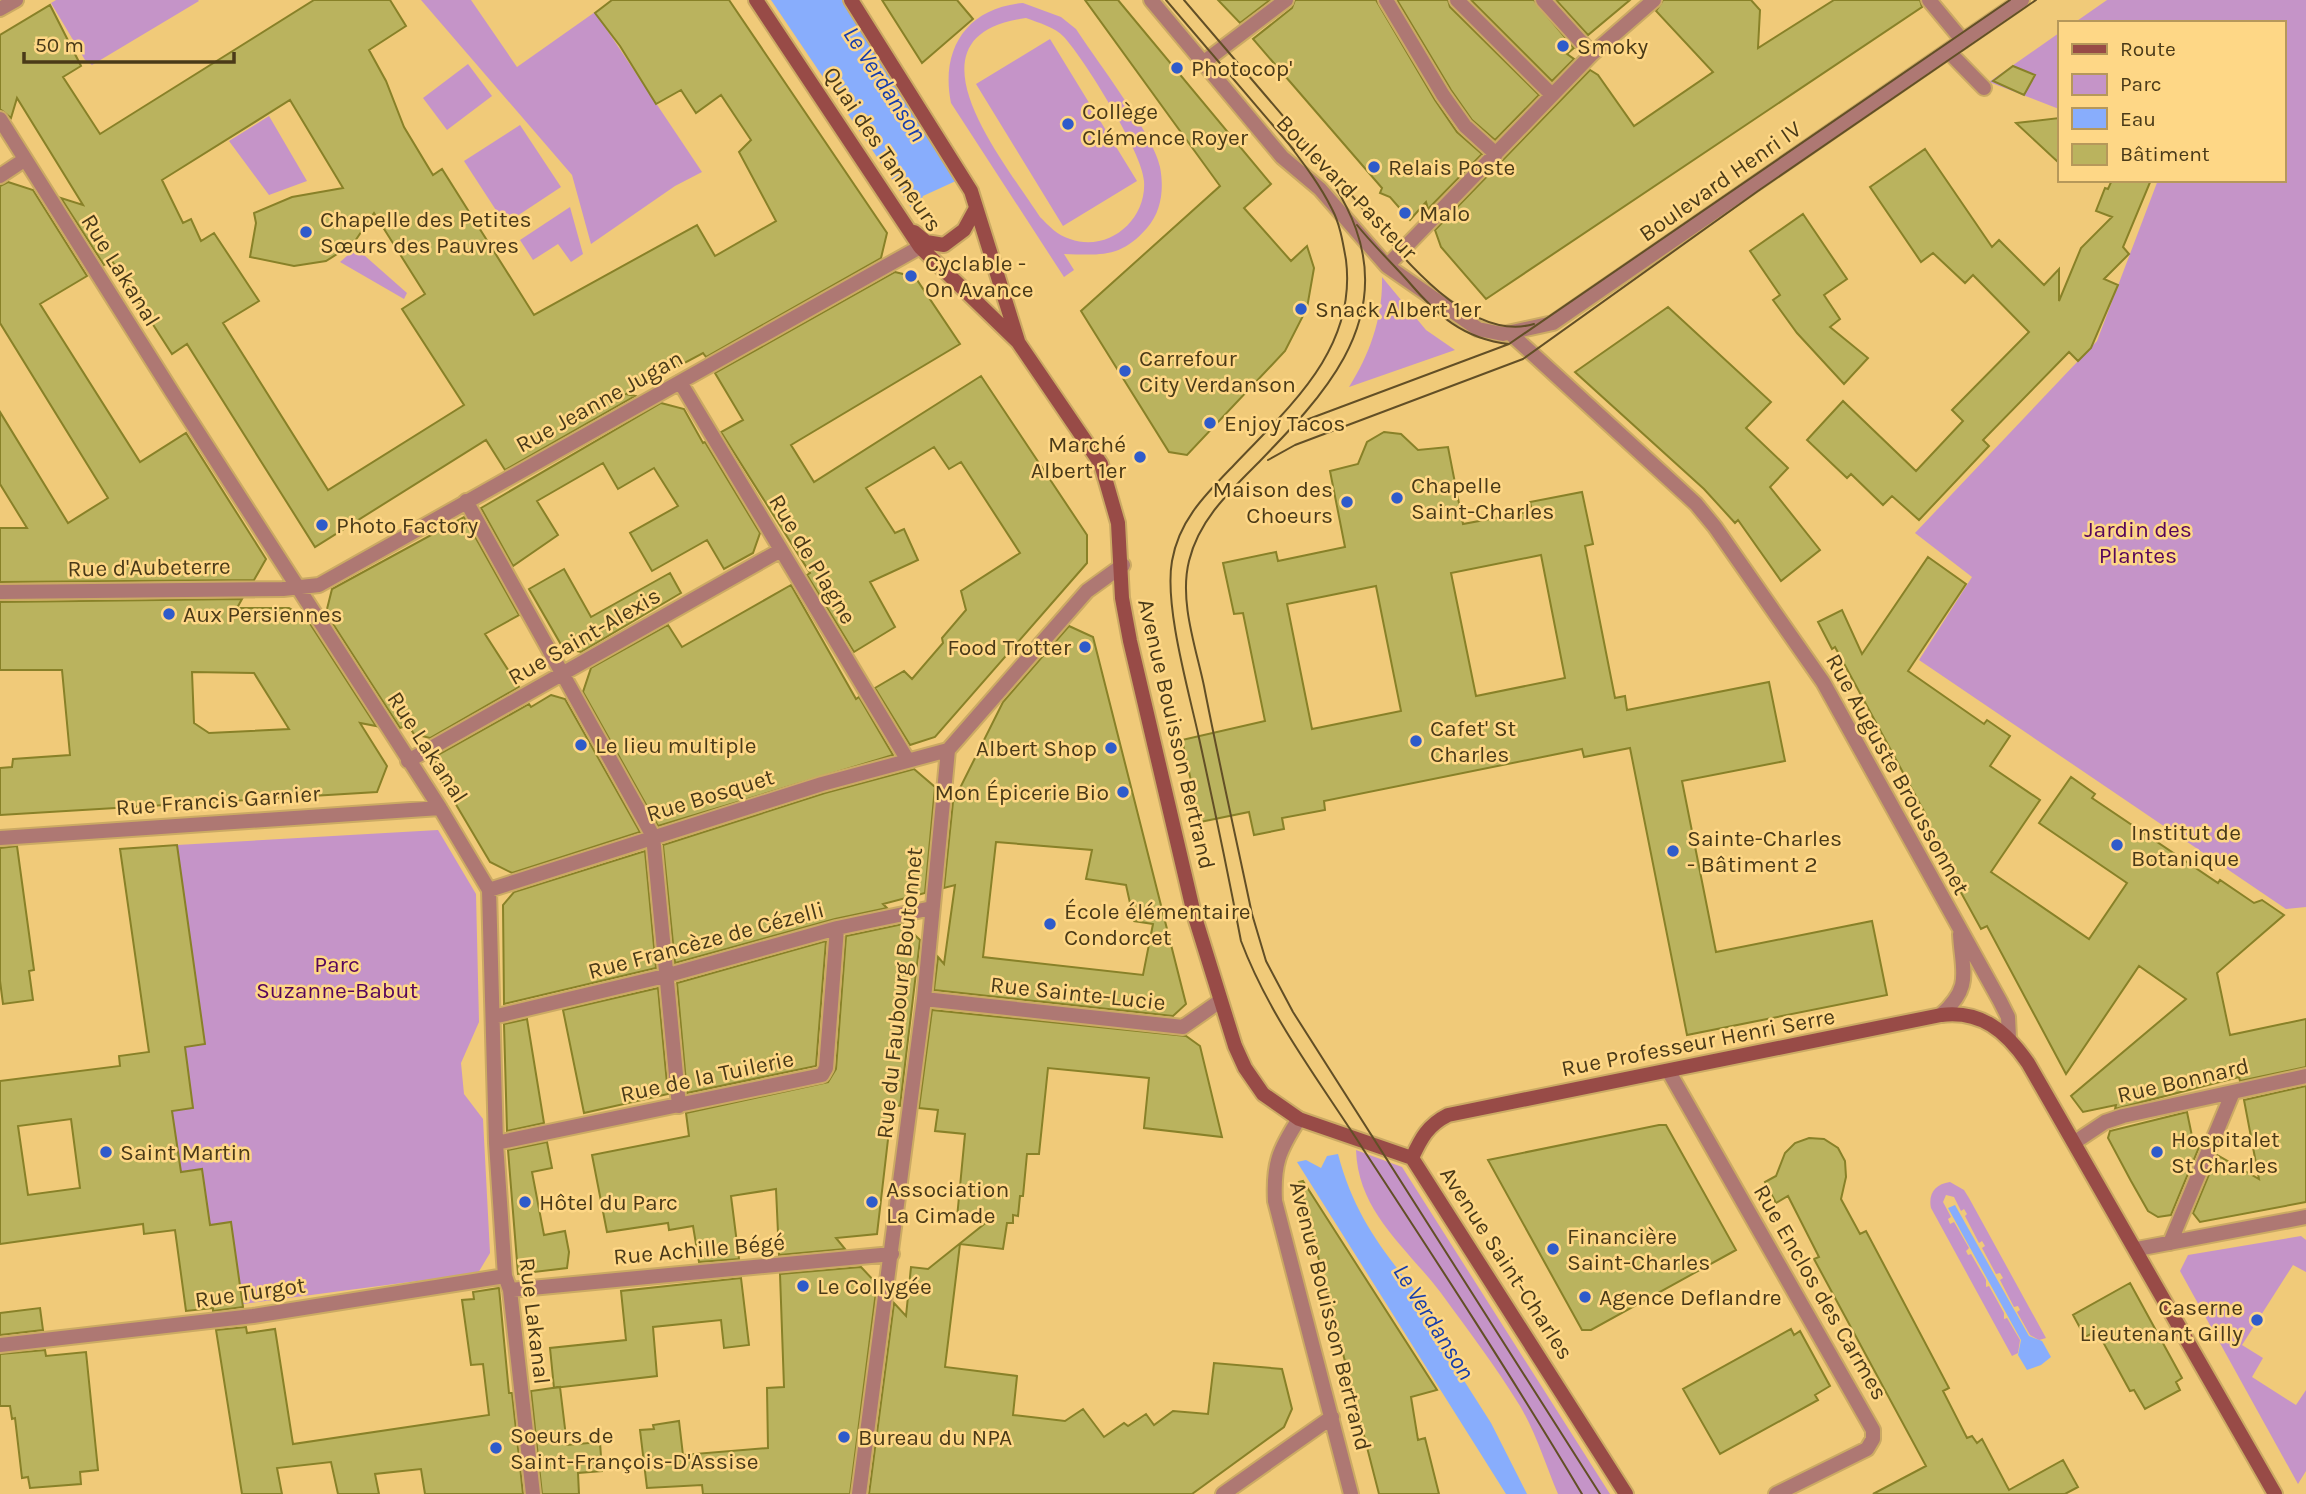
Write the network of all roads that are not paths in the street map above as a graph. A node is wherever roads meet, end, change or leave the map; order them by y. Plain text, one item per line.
1 (16, 0) edge
2 (756, 0) edge
3 (851, 0) edge
4 (1150, 0) edge
5 (1286, 0) edge
6 (1386, 0) edge
7 (1457, 0) edge
8 (1543, 0) edge
9 (1654, 0) edge
10 (1929, 0) edge
11 (2022, 0) edge
12 (0, 9) edge
13 (1963, 41) junction
14 (1948, 51) junction
15 (1592, 54) junction
16 (1203, 62) junction
17 (1984, 88) dead end
18 (1552, 95) junction
19 (0, 119) edge
20 (1496, 154) junction
21 (24, 160) junction
22 (0, 176) edge
23 (975, 208) junction
24 (904, 224) junction
25 (920, 247) junction
26 (1387, 266) junction
27 (1511, 334) junction
28 (1018, 342) junction
29 (680, 382) junction
30 (466, 501) junction
31 (781, 550) junction
32 (1122, 565) junction
33 (299, 587) junction
34 (0, 592) edge
35 (564, 674) junction
36 (948, 750) junction
37 (907, 759) junction
38 (408, 761) junction
39 (440, 808) junction
40 (653, 836) junction
41 (0, 838) edge
42 (489, 890) junction
43 (932, 908) junction
44 (837, 928) junction
45 (1960, 929) junction
46 (666, 976) junction
47 (1991, 984) junction
48 (1964, 986) junction
49 (924, 999) junction
50 (1220, 1002) junction
51 (1941, 1015) junction
52 (493, 1017) junction
53 (2009, 1038) junction
54 (1669, 1072) junction
55 (2306, 1076) edge
56 (2233, 1092) junction
57 (679, 1105) junction
58 (1299, 1119) junction
59 (2075, 1142) junction
60 (496, 1143) junction
61 (1412, 1158) junction
62 (2306, 1217) edge
63 (2170, 1243) junction
64 (2137, 1249) junction
65 (892, 1254) junction
66 (508, 1283) junction
67 (0, 1346) edge
68 (1332, 1417) junction
69 (533, 1494) edge
70 (859, 1494) edge
71 (1223, 1494) edge
72 (1351, 1494) edge
73 (1626, 1494) edge
74 (1776, 1494) edge
75 (2276, 1494) edge

1 - 12 street
2 - 24 main road, Quai des Tanneurs
3 - 23 main road
4 - 16 street, Boulevard Pasteur
5 - 16 street
6 - 20 street
7 - 18 street
8 - 15 street
9 - 15 street
10 - 13 street
11 - 13 street, Boulevard Henri IV
13 - 14 street, Boulevard Henri IV
14 - 17 street
14 - 27 street, Boulevard Henri IV
15 - 18 street
16 - 26 street, Boulevard Pasteur
18 - 20 street
19 - 21 street, Rue Lakanal
20 - 26 street
21 - 22 street
21 - 33 street, Rue Lakanal
23 - 24 main road
23 - 28 main road
24 - 25 main road, Quai des Tanneurs
25 - 28 main road, Quai des Tanneurs
25 - 29 street, Rue Jeanne Jugan
26 - 27 street, Boulevard Pasteur
27 - 45 street, Rue Auguste Broussonnet
28 - 32 main road, Quai des Tanneurs
29 - 30 street, Rue Jeanne Jugan
29 - 31 street, Rue de Plagne
30 - 33 street, Rue Jeanne Jugan
30 - 35 street
31 - 35 street, Rue Saint-Alexis
31 - 37 street, Rue de Plagne
32 - 36 street
32 - 50 main road, Avenue Bouisson Bertrand
33 - 34 street, Rue d'Aubeterre
33 - 38 street, Rue Lakanal
35 - 38 street, Rue Saint-Alexis
35 - 40 street
36 - 37 street, Rue Bosquet
36 - 43 street, Rue du Faubourg Boutonnet
37 - 40 street, Rue Bosquet
38 - 39 street, Rue Lakanal
39 - 41 street, Rue Francis Garnier
39 - 42 street, Rue Lakanal
40 - 42 street, Rue Bosquet
40 - 46 street
42 - 52 street, Rue Lakanal
43 - 44 street, Rue Francèze de Cézelli
43 - 49 street, Rue du Faubourg Boutonnet
44 - 46 street, Rue Francèze de Cézelli
44 - 57 street, Rue de la Tuilerie
45 - 47 street, Rue Auguste Broussonnet
45 - 48 street, Rue Auguste Broussonnet
46 - 52 street, Rue Francèze de Cézelli
46 - 57 street
47 - 48 street
47 - 53 street, Rue Auguste Broussonnet
48 - 51 street
49 - 50 street, Rue Sainte-Lucie
49 - 65 street, Rue du Faubourg Boutonnet
50 - 58 main road, Avenue Bouisson Bertrand
51 - 53 main road, Rue Professeur Henri Serre
51 - 54 main road, Rue Professeur Henri Serre
52 - 60 street, Rue Lakanal
53 - 59 main road, Rue Auguste Broussonnet
54 - 61 main road, Rue Professeur Henri Serre
54 - 74 street, Rue Enclos des Carmes
55 - 56 street, Rue Bonnard
56 - 59 street, Rue Bonnard
56 - 63 street
57 - 60 street, Rue de la Tuilerie
58 - 61 main road, Avenue Saint-Charles
58 - 68 street, Avenue Bouisson Bertrand
59 - 64 main road, Rue Auguste Broussonnet
60 - 66 street, Rue Lakanal
61 - 73 main road, Avenue Saint-Charles
62 - 63 street
63 - 64 street
64 - 75 main road, Rue Auguste Broussonnet
65 - 66 street, Rue Achille Bégé
65 - 70 street, Rue du Faubourg Boutonnet
66 - 67 street, Rue Turgot
66 - 69 street, Rue Lakanal
68 - 71 street
68 - 72 street, Avenue Bouisson Bertrand

